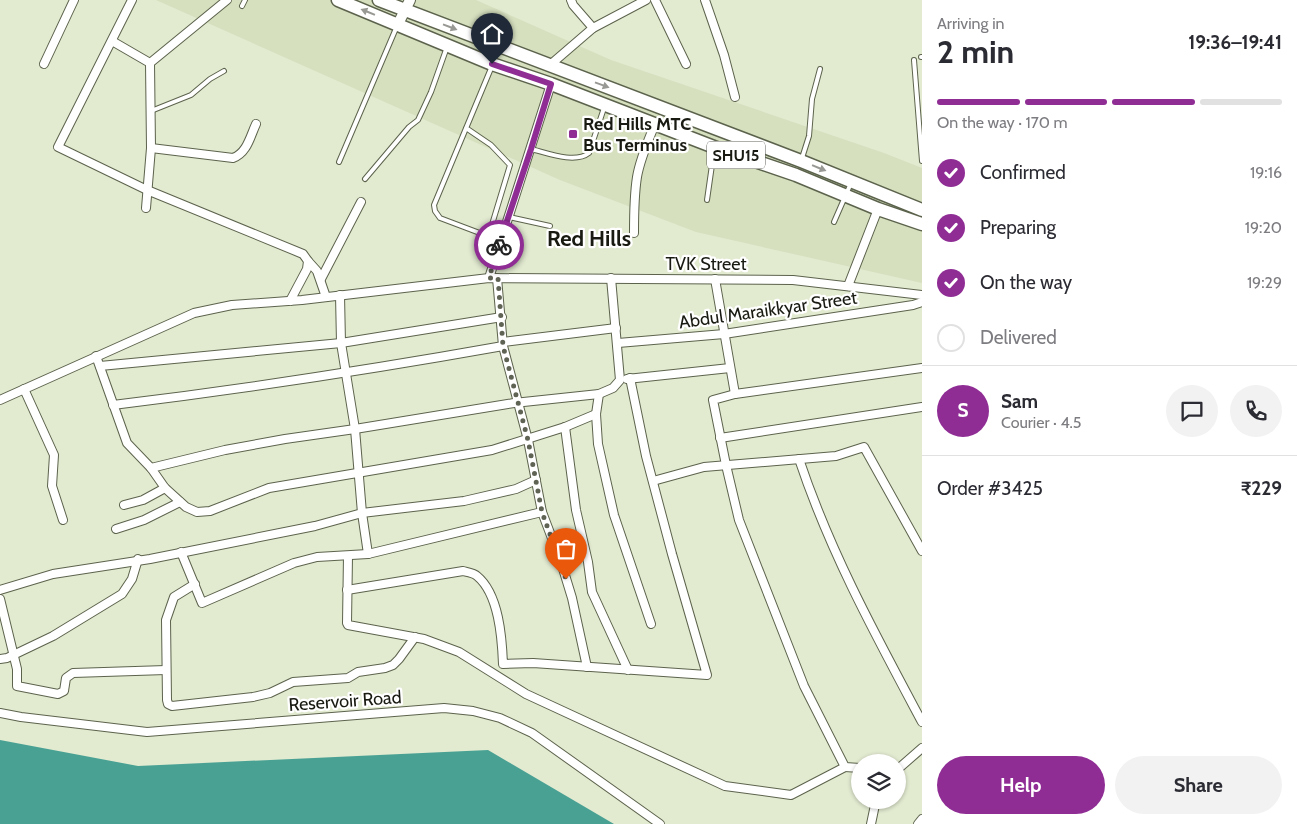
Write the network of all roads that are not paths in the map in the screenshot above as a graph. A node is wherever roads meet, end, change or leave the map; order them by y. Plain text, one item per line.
1 (74, 0) edge
2 (132, 0) edge
3 (227, 0) edge
4 (245, 0) edge
5 (338, 0) edge
6 (379, 0) edge
7 (571, 0) edge
8 (646, 0) edge
9 (655, 0) edge
10 (705, 0) edge
11 (407, 5) edge
12 (242, 6) dead end
13 (398, 24) junction
14 (593, 28) junction
15 (112, 41) junction
16 (448, 45) junction
17 (914, 60) dead end
18 (150, 63) junction
19 (44, 64) dead end
20 (492, 64) junction
21 (686, 64) dead end
22 (550, 65) junction
23 (820, 69) dead end
24 (224, 71) dead end
25 (551, 84) junction
26 (735, 97) dead end
27 (605, 106) junction
28 (152, 111) junction
29 (256, 124) dead end
30 (655, 124) junction
31 (466, 128) junction
32 (714, 147) junction
33 (151, 148) junction
34 (531, 149) junction
35 (801, 160) junction
36 (922, 161) edge
37 (340, 162) dead end
38 (365, 179) dead end
39 (852, 181) junction
40 (147, 190) junction
41 (845, 195) junction
42 (707, 200) dead end
43 (361, 202) dead end
44 (146, 208) dead end
45 (878, 209) junction
46 (922, 210) edge
47 (509, 217) junction
48 (834, 222) dead end
49 (922, 224) edge
50 (550, 226) dead end
51 (634, 233) dead end
52 (308, 261) junction
53 (489, 278) junction
54 (498, 278) junction
55 (611, 278) junction
56 (715, 278) junction
57 (321, 279) junction
58 (848, 286) junction
59 (340, 295) junction
60 (922, 295) edge
61 (326, 297) junction
62 (290, 301) junction
63 (922, 302) edge
64 (502, 317) junction
65 (616, 328) junction
66 (724, 334) junction
67 (341, 343) junction
68 (618, 343) junction
69 (503, 344) junction
70 (96, 356) junction
71 (100, 366) junction
72 (730, 368) junction
73 (922, 368) edge
74 (346, 373) junction
75 (630, 378) junction
76 (620, 380) junction
77 (24, 389) junction
78 (599, 394) junction
79 (735, 394) junction
80 (0, 400) edge
81 (518, 403) junction
82 (113, 405) junction
83 (922, 407) edge
84 (596, 414) junction
85 (565, 428) junction
86 (355, 429) junction
87 (720, 438) junction
88 (528, 440) junction
89 (800, 459) junction
90 (726, 465) junction
91 (151, 468) junction
92 (359, 472) junction
93 (536, 480) junction
94 (653, 481) junction
95 (165, 488) junction
96 (180, 502) junction
97 (124, 505) dead end
98 (542, 512) junction
99 (362, 513) junction
100 (63, 520) dead end
101 (116, 529) dead end
102 (922, 551) edge
103 (181, 552) junction
104 (368, 554) junction
105 (348, 556) junction
106 (138, 560) junction
107 (195, 584) junction
108 (0, 590) edge
109 (347, 590) junction
110 (0, 599) edge
111 (651, 624) dead end
112 (415, 637) junction
113 (14, 654) junction
114 (0, 659) edge
115 (587, 667) junction
116 (166, 670) junction
117 (628, 670) junction
118 (0, 713) edge
119 (922, 722) edge
120 (922, 748) edge
121 (906, 762) edge
122 (845, 766) junction
123 (851, 767) edge
124 (874, 809) edge
125 (922, 819) edge
126 (660, 824) edge
127 (871, 824) edge
128 (918, 824) edge

1 - 19 street
2 - 15 street
3 - 18 street
4 - 12 lane
13 -> 5 main road, SHU15
6 - 11 main road, SHU15
7 - 14 street
8 - 14 street
9 - 21 street
10 - 26 street
11 - 13 street
11 -> 22 main road, SHU15
13 - 16 main road, SHU15
13 - 37 lane
14 - 22 street
15 - 18 street
15 - 40 street
16 - 20 main road, SHU15
16 - 38 lane
17 - 36 lane
18 - 28 street
20 - 25 main road, SHU15
20 - 31 lane
22 -> 35 main road, SHU15
23 - 35 lane
24 - 28 lane
25 - 27 main road, SHU15
25 - 34 street
27 - 30 main road, SHU15
27 - 34 lane
28 - 33 street
29 - 33 street
30 - 32 main road, SHU15
30 - 51 street
31 - 31 lane
32 - 41 main road, SHU15
32 - 42 lane
33 - 40 street
34 - 47 street
35 -> 39 main road, SHU15
39 - 41 lane
39 - 46 main road, SHU15
40 - 44 street
40 - 52 street
41 - 45 main road, SHU15
41 - 48 lane
43 - 57 street
45 - 49 main road, SHU15
45 - 58 street
47 - 50 lane
47 - 53 street
52 - 57 street
52 - 62 street
53 - 54 street, TVK Street
53 - 59 street, TVK Street
54 - 55 street, TVK Street
54 - 64 street
55 - 56 street, TVK Street
55 - 65 street
56 - 58 street, TVK Street
56 - 66 street
57 - 61 street
58 - 60 street, TVK Street
59 - 61 street, TVK Street
59 - 67 street
61 - 62 street, TVK Street
62 - 70 street, TVK Street
63 - 66 street, Abdul Maraikkyar Street
64 - 67 street
64 - 69 street
65 - 68 street
65 - 69 street
66 - 68 street, Abdul Maraikkyar Street
66 - 72 street
67 - 71 street
67 - 74 street
68 - 76 street
69 - 74 street
69 - 81 street
70 - 71 street
70 - 77 street, TVK Street
71 - 82 street
72 - 75 street
72 - 79 street
73 - 79 street
74 - 82 street
74 - 86 street
75 - 76 street
75 - 94 street
76 - 78 street
77 - 80 street, TVK Street
77 - 100 street
78 - 81 street
78 - 84 street
79 - 87 street
81 - 86 street
81 - 88 street
82 - 91 street
83 - 87 street
84 - 85 street
84 - 111 street
85 - 88 street
85 - 117 street
86 - 91 street
86 - 92 street
87 - 90 street
88 - 92 street
88 - 93 street
89 - 90 street
89 - 102 street
89 - 119 street
90 - 94 street
90 - 122 street
91 - 95 street
92 - 96 street
92 - 99 street
93 - 98 street
93 - 99 street
94 - 117 street
95 - 96 street
95 - 97 street
96 - 101 street
98 - 104 street
98 - 115 street
99 - 103 street
99 - 104 street
103 - 106 street
103 - 107 street
104 - 105 street
105 - 107 street
105 - 109 street
106 - 108 street
106 - 113 street
107 - 116 street
109 - 112 street
109 - 115 street
110 - 113 street
112 - 116 street
112 - 122 street
113 - 114 street
113 - 116 street
115 - 117 street
118 - 126 street, Reservoir Road
120 - 121 street
122 - 123 street
124 - 127 street
125 - 128 street

